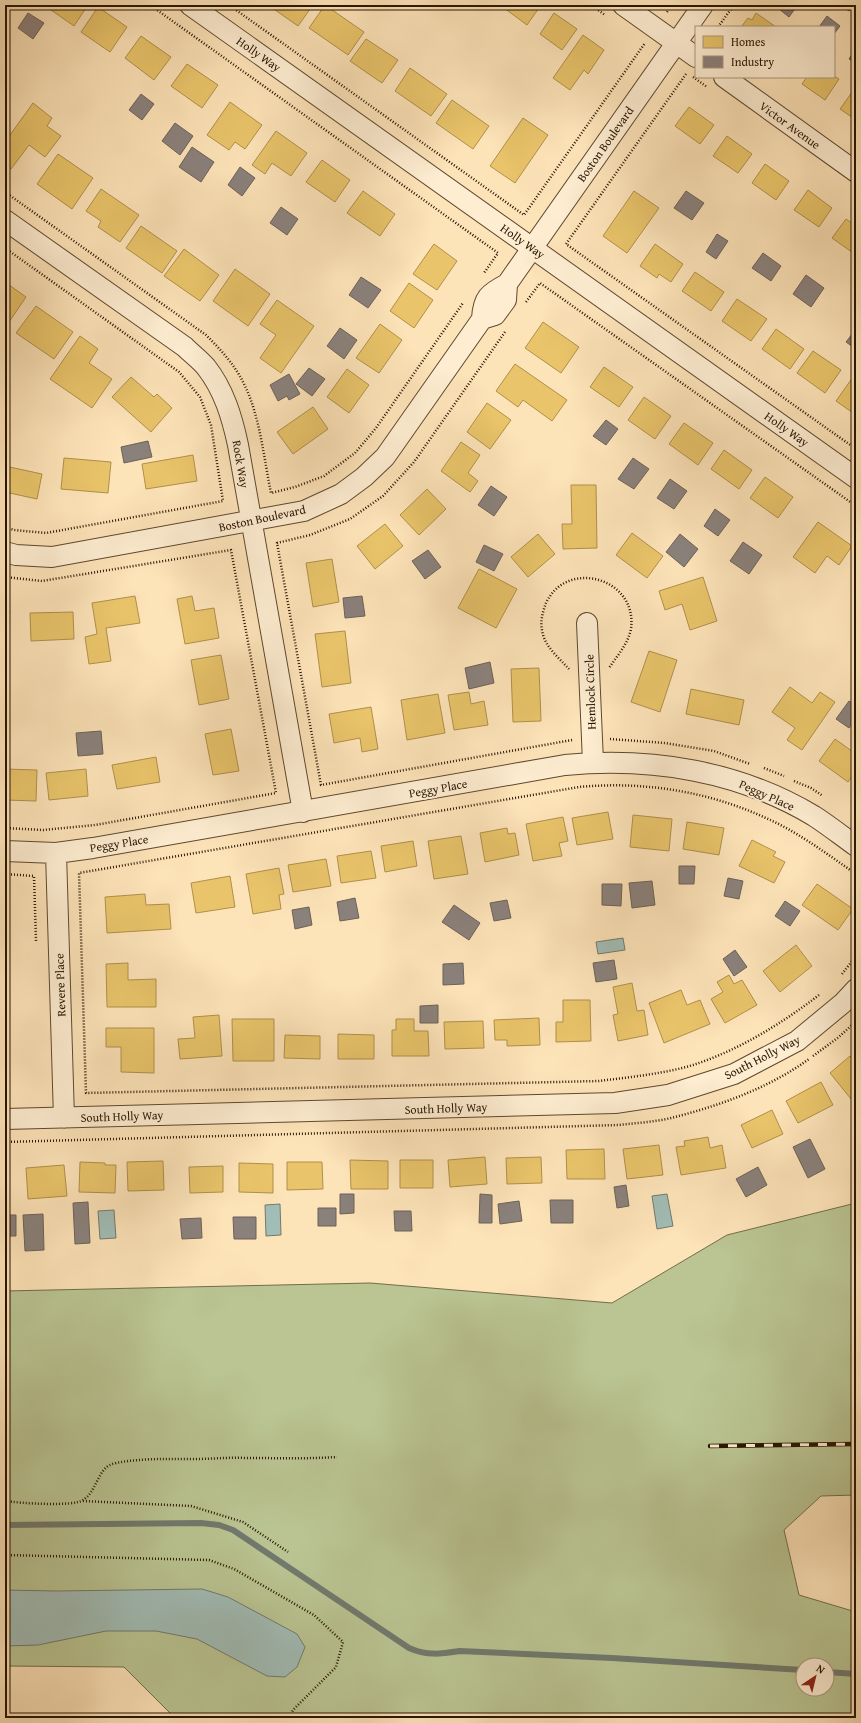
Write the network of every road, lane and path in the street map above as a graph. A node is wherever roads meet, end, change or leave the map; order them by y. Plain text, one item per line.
1 (150, 5) edge
2 (190, 5) edge
3 (229, 5) edge
4 (592, 5) edge
5 (703, 5) edge
6 (734, 5) edge
7 (616, 11) edge
8 (719, 26) edge
9 (639, 39) dead end
10 (676, 43) junction
11 (695, 56) edge
12 (695, 75) edge
13 (702, 78) edge
14 (718, 84) edge
15 (856, 172) edge
16 (5, 192) edge
17 (5, 220) edge
18 (5, 248) edge
19 (532, 248) junction
20 (480, 279) dead end
21 (467, 298) dead end
22 (522, 308) dead end
23 (508, 327) dead end
24 (856, 449) edge
25 (856, 478) edge
26 (856, 506) edge
27 (251, 522) junction
28 (5, 527) edge
29 (5, 552) edge
30 (5, 577) edge
31 (587, 623) dead end
32 (569, 669) dead end
33 (607, 670) dead end
34 (572, 733) dead end
35 (610, 738) dead end
36 (593, 762) junction
37 (754, 765) dead end
38 (760, 767) dead end
39 (824, 797) dead end
40 (303, 812) junction
41 (5, 828) edge
42 (856, 846) edge
43 (5, 851) edge
44 (56, 853) junction
45 (5, 874) edge
46 (856, 874) edge
47 (36, 940) dead end
48 (856, 956) edge
49 (840, 976) dead end
50 (856, 989) edge
51 (824, 991) dead end
52 (64, 1118) junction
53 (5, 1119) edge
54 (337, 1457) dead end
55 (5, 1501) edge
56 (83, 1501) junction
57 (288, 1552) dead end
58 (5, 1555) edge
59 (289, 1718) edge

1 - 20 path
2 - 19 street, Holly Way
3 - 9 path
4 - 7 path
5 - 10 street, Boston Boulevard
6 - 8 path
7 - 10 street
10 - 11 street
10 - 19 street, Boston Boulevard
12 - 24 path
13 - 14 path
14 - 15 street, Victor Avenue
16 - 21 path
17 - 27 street, Rock Way
18 - 28 path
19 - 25 street, Holly Way
19 - 27 street, Boston Boulevard
22 - 26 path
23 - 34 path
27 - 29 street, Boston Boulevard
27 - 40 street, Rock Way
30 - 41 path
31 - 36 street, Hemlock Circle
32 - 33 path
35 - 37 path
36 - 40 street, Peggy Place
36 - 42 street, Peggy Place
38 - 39 path
40 - 44 street, Peggy Place
43 - 44 street, Peggy Place
44 - 52 street, Revere Place
45 - 47 path
46 - 51 path
48 - 49 path
50 - 52 street, South Holly Way
52 - 53 street, South Holly Way
54 - 56 path
55 - 56 path
56 - 57 path
58 - 59 path

